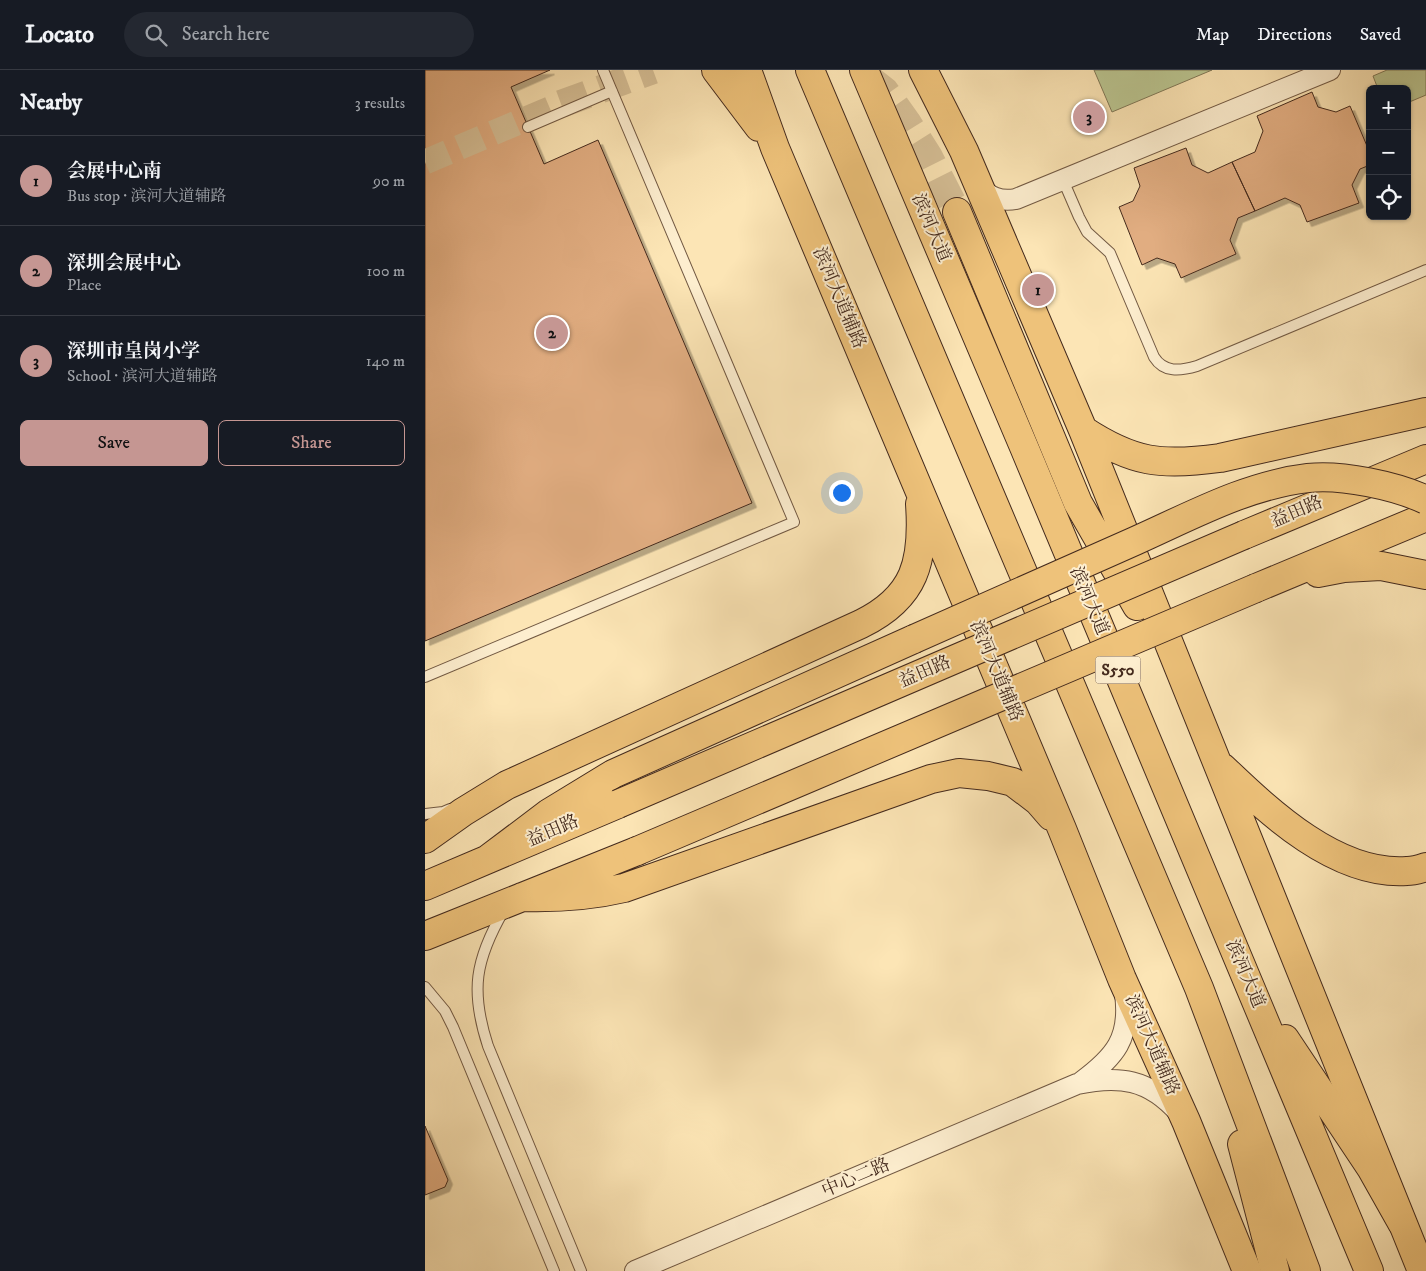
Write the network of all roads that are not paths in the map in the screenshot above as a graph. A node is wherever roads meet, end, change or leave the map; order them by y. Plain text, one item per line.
1 (603, 70) edge
2 (716, 70) edge
3 (747, 70) edge
4 (810, 70) edge
5 (864, 70) edge
6 (923, 70) edge
7 (1330, 70) edge
8 (612, 91) junction
9 (528, 127) dead end
10 (775, 148) junction
11 (1063, 180) junction
12 (978, 183) junction
13 (1026, 196) junction
14 (957, 212) tunnel mouth
15 (1002, 240) junction
16 (1426, 270) edge
17 (1426, 412) edge
18 (1083, 430) junction
19 (1426, 459) edge
20 (919, 488) junction
21 (1426, 500) edge
22 (1426, 517) edge
23 (1426, 575) edge
24 (1256, 588) junction
25 (425, 677) edge
26 (1191, 700) junction
27 (1216, 761) junction
28 (507, 786) junction
29 (425, 814) edge
30 (1062, 829) junction
31 (425, 838) edge
32 (488, 859) junction
33 (1426, 867) edge
34 (425, 886) edge
35 (515, 900) junction
36 (425, 936) edge
37 (1241, 964) junction
38 (1123, 979) junction
39 (425, 987) edge
40 (1199, 988) junction
41 (1077, 1084) junction
42 (1186, 1121) junction
43 (1403, 1223) junction
44 (554, 1271) edge
45 (581, 1271) edge
46 (635, 1271) edge
47 (1247, 1271) edge
48 (1275, 1271) edge
49 (1306, 1271) edge
50 (1369, 1271) edge
51 (1422, 1271) edge

1 - 8 lane
2 - 10 main road
3 - 10 main road, 滨河大道辅路
4 - 40 main road, S550
5 - 37 main road, 滨河大道 / S550
6 - 12 main road
7 - 11 street
8 - 9 lane
8 - 25 lane
10 - 20 main road, 滨河大道辅路
11 - 13 street
11 - 16 lane
12 - 13 street
12 - 15 main road
13 - 15 street
14 - 26 main road
15 - 18 main road
17 - 18 main road
18 - 26 main road
19 - 32 main road, 益田路, bridge
20 - 28 main road
20 - 30 main road, 滨河大道辅路
21 - 32 main road, bridge
22 - 24 main road
23 - 24 main road
24 - 35 main road, bridge
26 - 27 main road
27 - 33 main road
27 - 43 main road
28 - 29 lane
28 - 31 main road
30 - 35 main road
30 - 38 main road, 滨河大道辅路
32 - 34 main road, 益田路
35 - 36 main road
35 - 45 lane
37 - 43 main road
37 - 50 main road, 滨河大道 / S550
38 - 41 street, 中心二路
38 - 42 main road, 滨河大道辅路
39 - 44 lane
40 - 48 main road
40 - 49 main road, S550
41 - 42 street, 中心二路
41 - 46 street, 中心二路
42 - 47 main road, 滨河大道辅路
43 - 51 main road

